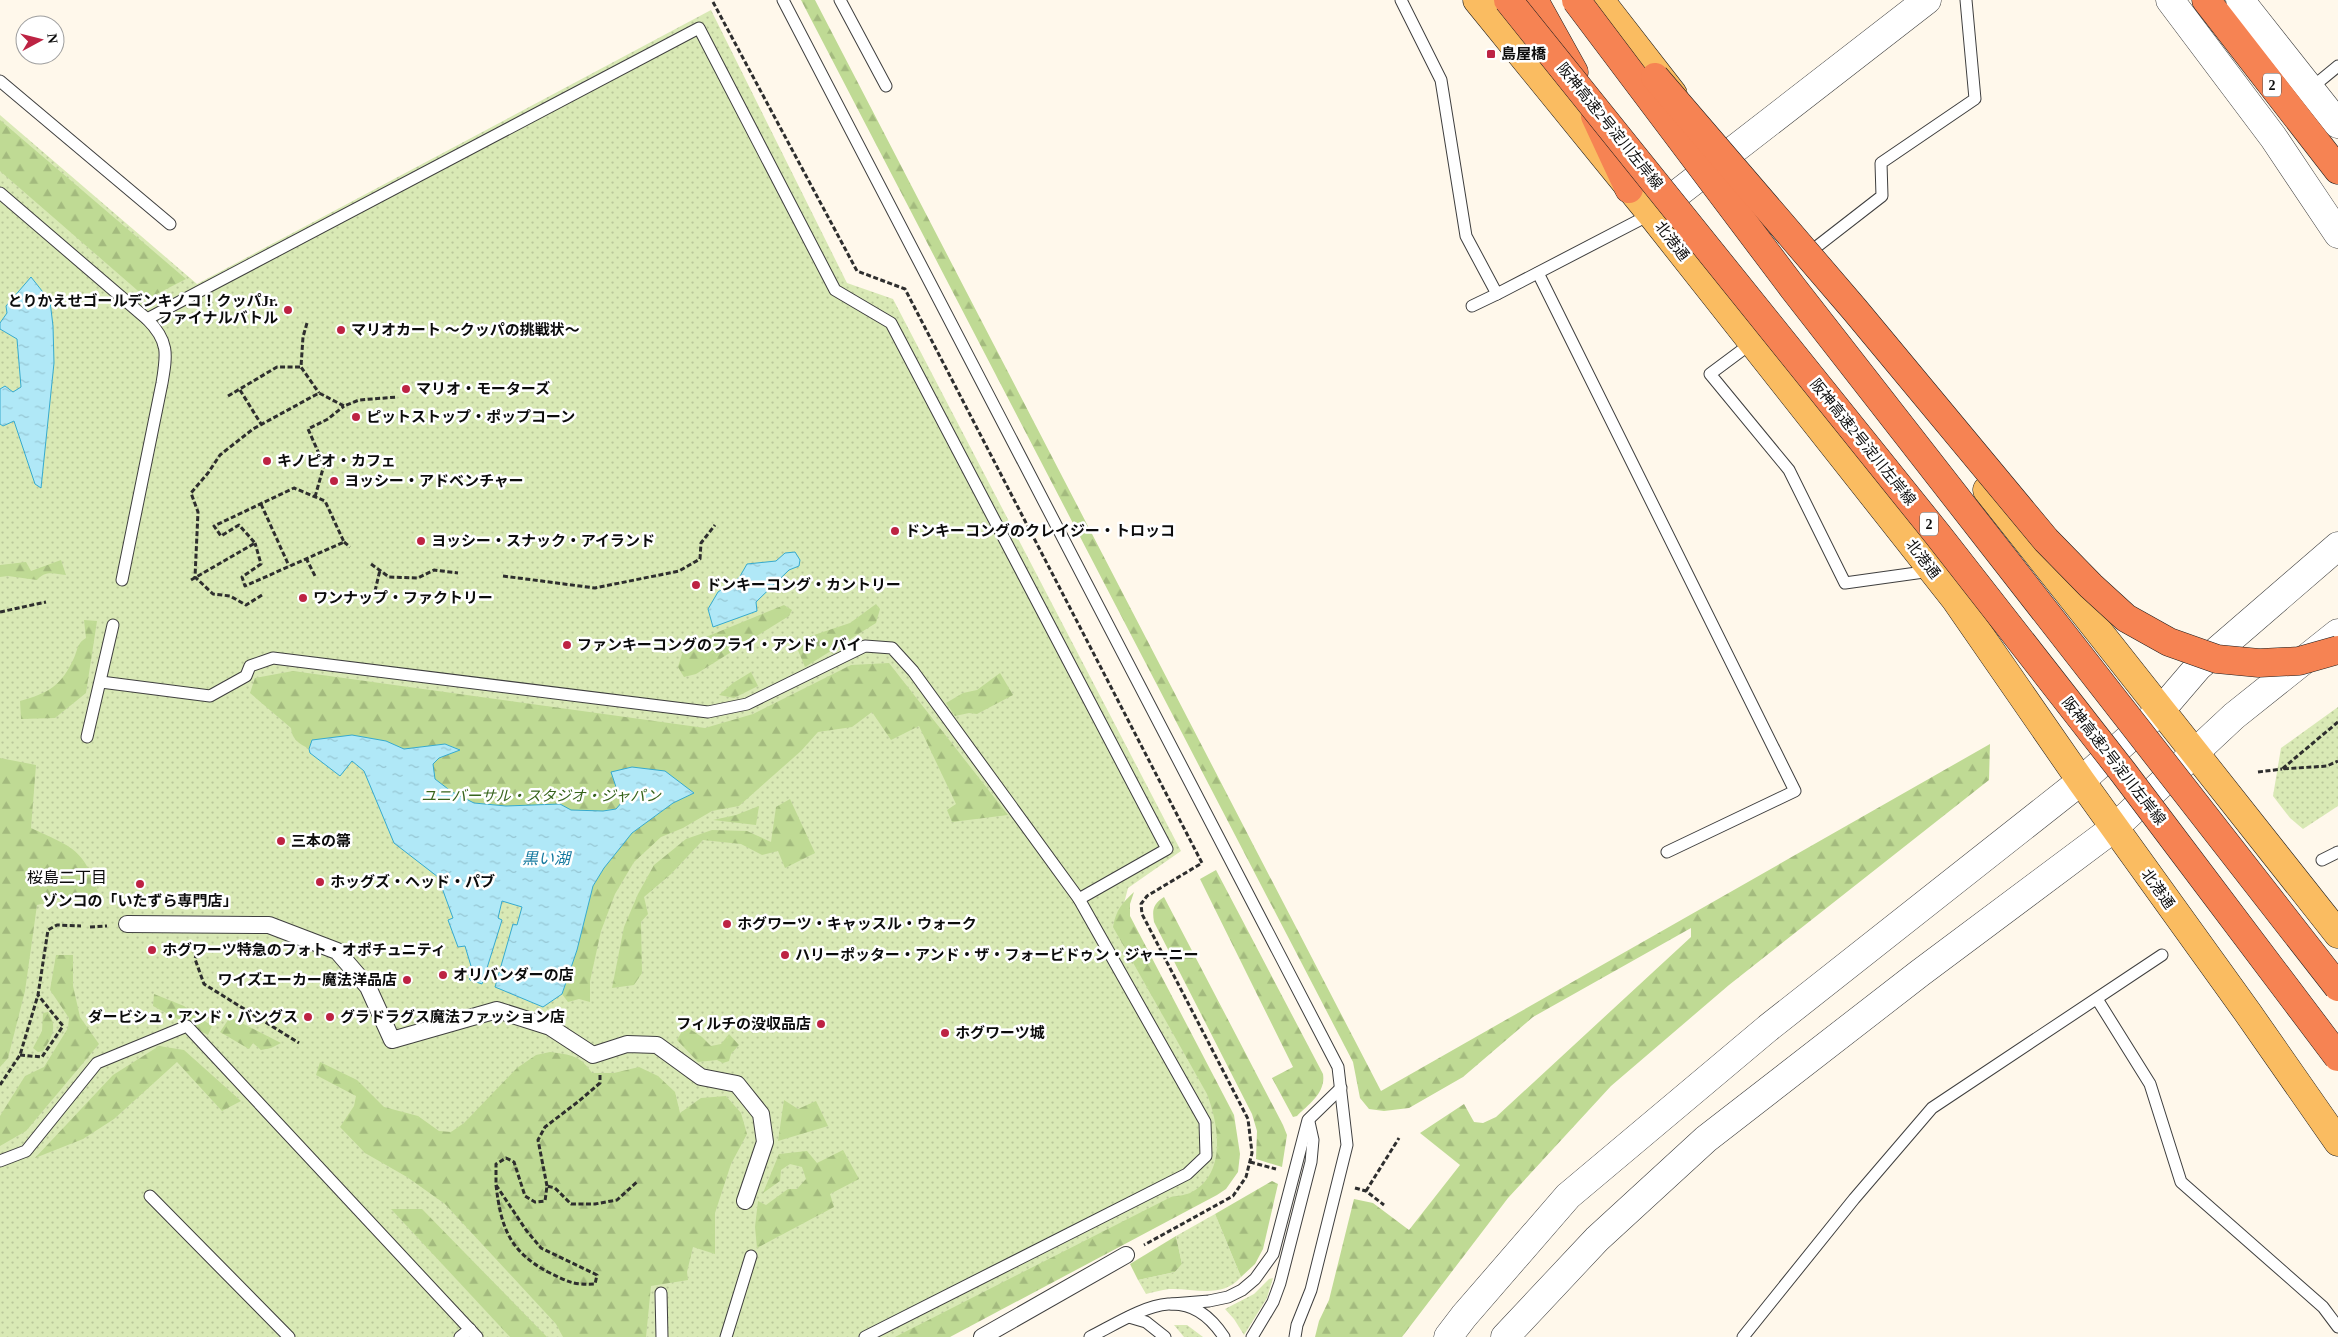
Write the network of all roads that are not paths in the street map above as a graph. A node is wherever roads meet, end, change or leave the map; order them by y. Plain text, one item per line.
1 (783, 0) edge
2 (840, 0) edge
3 (1401, 0) edge
4 (1477, 0) edge
5 (1508, 0) edge
6 (1534, 0) edge
7 (1576, 0) edge
8 (1589, 0) edge
9 (1600, 0) edge
10 (1927, 0) edge
11 (1966, 0) edge
12 (2170, 0) edge
13 (2206, 0) edge
14 (2240, 0) edge
15 (2338, 66) edge
16 (0, 81) edge
17 (886, 86) dead end
18 (2310, 89) junction
19 (2338, 124) edge
20 (1723, 158) junction
21 (2338, 170) edge
22 (1629, 189) junction
23 (0, 193) edge
24 (1651, 214) junction
25 (170, 224) dead end
26 (2338, 234) edge
27 (1803, 258) junction
28 (1538, 273) junction
29 (1497, 294) junction
30 (1472, 306) dead end
31 (147, 319) junction
32 (1753, 342) junction
33 (2338, 546) edge
34 (1933, 571) junction
35 (122, 580) dead end
36 (113, 625) dead end
37 (2338, 633) edge
38 (2338, 650) edge
39 (102, 682) junction
40 (2162, 709) junction
41 (87, 737) dead end
42 (2195, 751) junction
43 (2081, 782) junction
44 (2114, 828) junction
45 (1667, 852) dead end
46 (2338, 852) edge
47 (2322, 860) dead end
48 (1079, 899) junction
49 (126, 924) dead end
50 (2338, 934) edge
51 (2162, 955) dead end
52 (2338, 987) edge
53 (2097, 999) junction
54 (2338, 1057) edge
55 (1342, 1088) junction
56 (1308, 1120) junction
57 (2338, 1142) edge
58 (0, 1161) edge
59 (150, 1196) dead end
60 (745, 1201) dead end
61 (1126, 1255) dead end
62 (751, 1256) dead end
63 (661, 1293) dead end
64 (1172, 1304) junction
65 (1129, 1317) junction
66 (2338, 1326) edge
67 (474, 1333) edge
68 (289, 1337) edge
69 (460, 1337) edge
70 (662, 1337) edge
71 (726, 1337) edge
72 (865, 1337) edge
73 (982, 1337) edge
74 (1090, 1337) edge
75 (1164, 1337) edge
76 (1224, 1337) edge
77 (1252, 1337) edge
78 (1295, 1337) edge
79 (1448, 1337) edge
80 (1505, 1337) edge
81 (1742, 1337) edge

1 - 55 lane
2 - 17 lane
3 - 29 lane
4 - 22 main road, 北港通
5 - 54 highway, 阪神高速2号淀川左岸線 / 2, bridge
6 - 22 highway
7 - 52 highway, bridge
8 - 38 highway, bridge
9 - 20 main road
10 - 20 street
11 - 27 lane
12 - 26 street
13 - 21 highway, 2
14 - 18 street
15 - 18 lane
16 - 25 lane
18 - 19 street
20 - 24 street
20 - 27 main road
22 - 24 main road, 北港通
23 - 31 lane
24 - 28 lane
24 - 32 main road, 北港通
27 - 40 main road
28 - 29 lane
28 - 45 lane
29 - 30 lane
31 - 35 lane
31 - 48 lane
32 - 34 main road, 北港通
32 - 34 lane
33 - 40 street
34 - 43 main road, 北港通
36 - 39 lane
37 - 42 street
39 - 41 lane
39 - 48 lane
40 - 42 main road
40 - 43 street
42 - 44 street
42 - 50 main road
43 - 44 main road, 北港通
43 - 79 street
44 - 57 main road, 北港通
44 - 80 street
46 - 47 lane
48 - 72 lane
49 - 60 street
51 - 53 lane
53 - 66 lane
53 - 81 lane
55 - 56 lane
55 - 78 lane
56 - 64 lane
56 - 77 lane
58 - 67 lane
59 - 68 lane
61 - 73 street
62 - 71 lane
63 - 70 lane
64 - 65 lane
64 - 76 lane
65 - 74 lane
65 - 75 lane
67 - 69 lane

